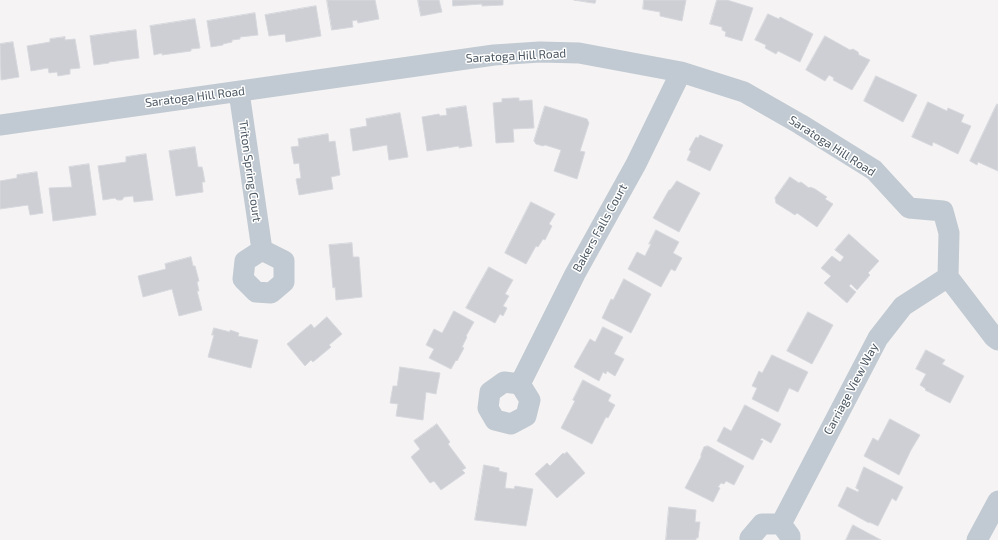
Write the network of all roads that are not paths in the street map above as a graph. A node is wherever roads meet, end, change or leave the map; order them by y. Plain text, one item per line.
1 (681, 72) junction
2 (239, 92) junction
3 (0, 125) edge
4 (262, 250) dead end
5 (948, 277) junction
6 (998, 340) edge
7 (520, 384) dead end
8 (998, 501) edge
9 (785, 532) edge
10 (751, 540) edge
11 (977, 540) edge

1 - 2 street, Saratoga Hill Road
1 - 5 street, Saratoga Hill Road
1 - 7 street, Bakers Falls Court
2 - 3 street, Saratoga Hill Road
2 - 4 street, Triton Spring Court
5 - 6 street
5 - 9 street, Carriage View Way
8 - 11 street
9 - 10 street, Carriage View Way

